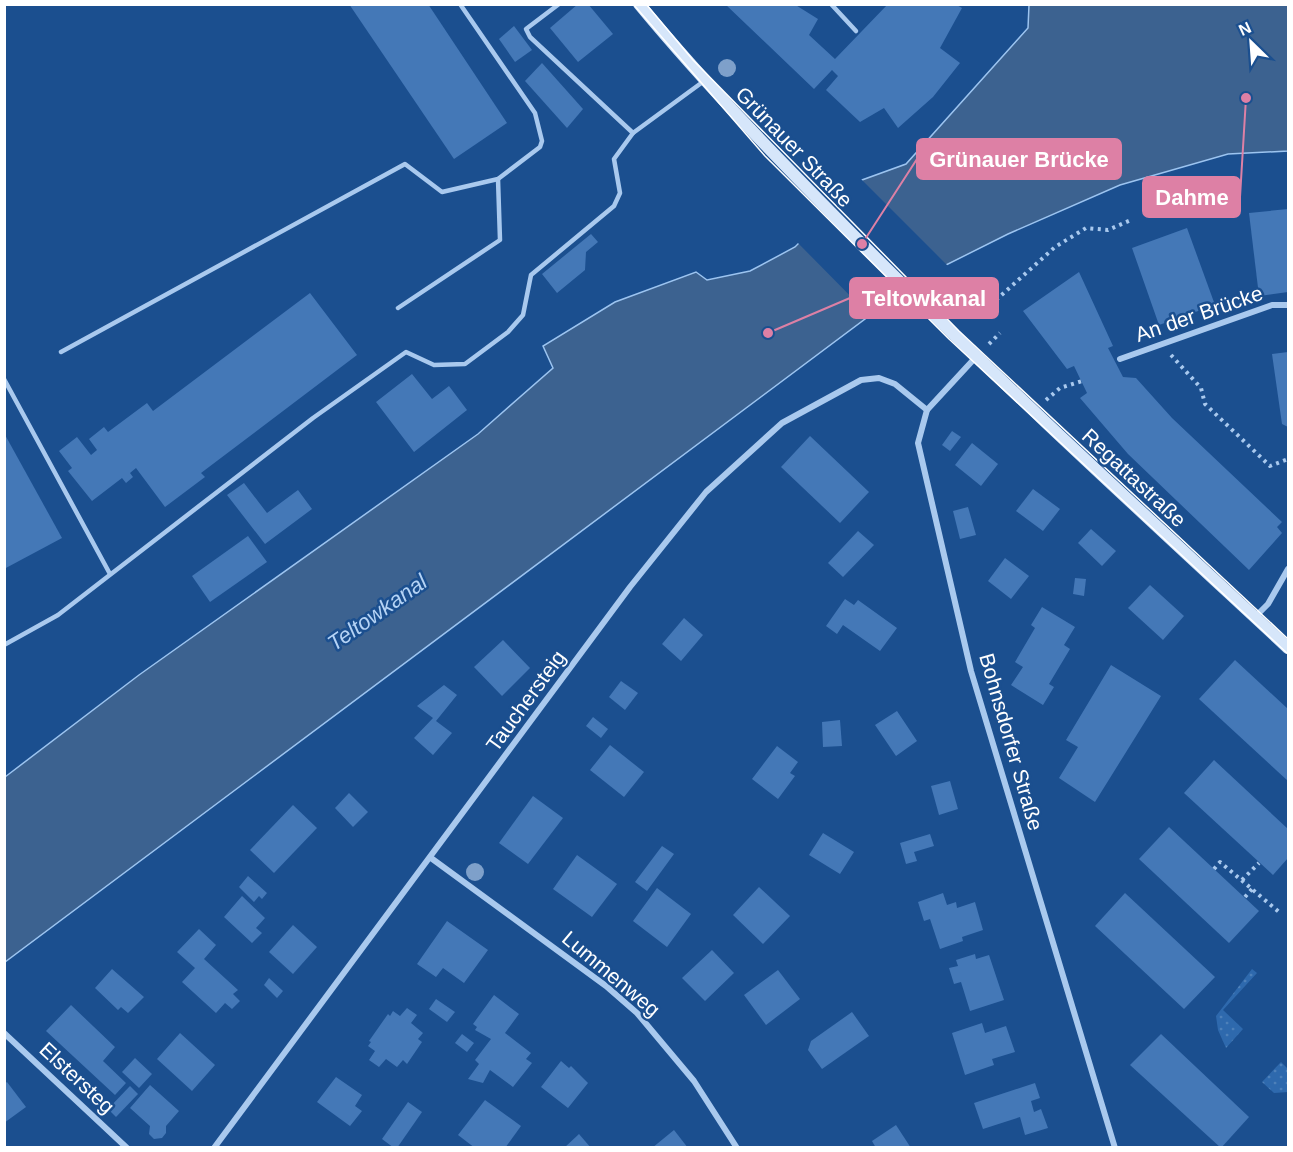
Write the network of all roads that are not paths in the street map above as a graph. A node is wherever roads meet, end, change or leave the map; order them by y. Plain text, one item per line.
1 (460, 4) edge
2 (559, 4) edge
3 (639, 4) edge
4 (831, 4) edge
5 (856, 31) dead end
6 (704, 81) junction
7 (633, 132) junction
8 (498, 179) junction
9 (1288, 304) edge
10 (398, 308) dead end
11 (953, 335) joint
12 (61, 352) dead end
13 (975, 358) junction
14 (1120, 358) dead end
15 (4, 379) edge
16 (927, 410) junction
17 (1288, 569) edge
18 (110, 574) junction
19 (1255, 617) junction
20 (4, 645) edge
21 (1288, 648) edge
22 (431, 858) junction
23 (4, 1033) edge
24 (128, 1148) edge
25 (214, 1148) edge
26 (736, 1148) edge
27 (1115, 1148) edge

1 - 8 lane
2 - 7 lane
3 - 6 main road, Grünauer Straße
4 - 5 lane
6 - 7 lane
6 - 11 main road, Grünauer Straße
7 - 18 lane
8 - 10 lane
8 - 12 lane
9 - 14 street, An der Brücke
11 - 13 main road, Regattastraße
13 - 16 street, Bohnsdorfer Straße
13 - 19 main road, Regattastraße
15 - 18 lane
16 - 22 street, Tauchersteig
16 - 27 street, Bohnsdorfer Straße
17 - 19 street
18 - 20 lane
19 - 21 main road, Regattastraße
22 - 25 street, Tauchersteig
22 - 26 street, Lummenweg
23 - 24 street, Elstersteg

